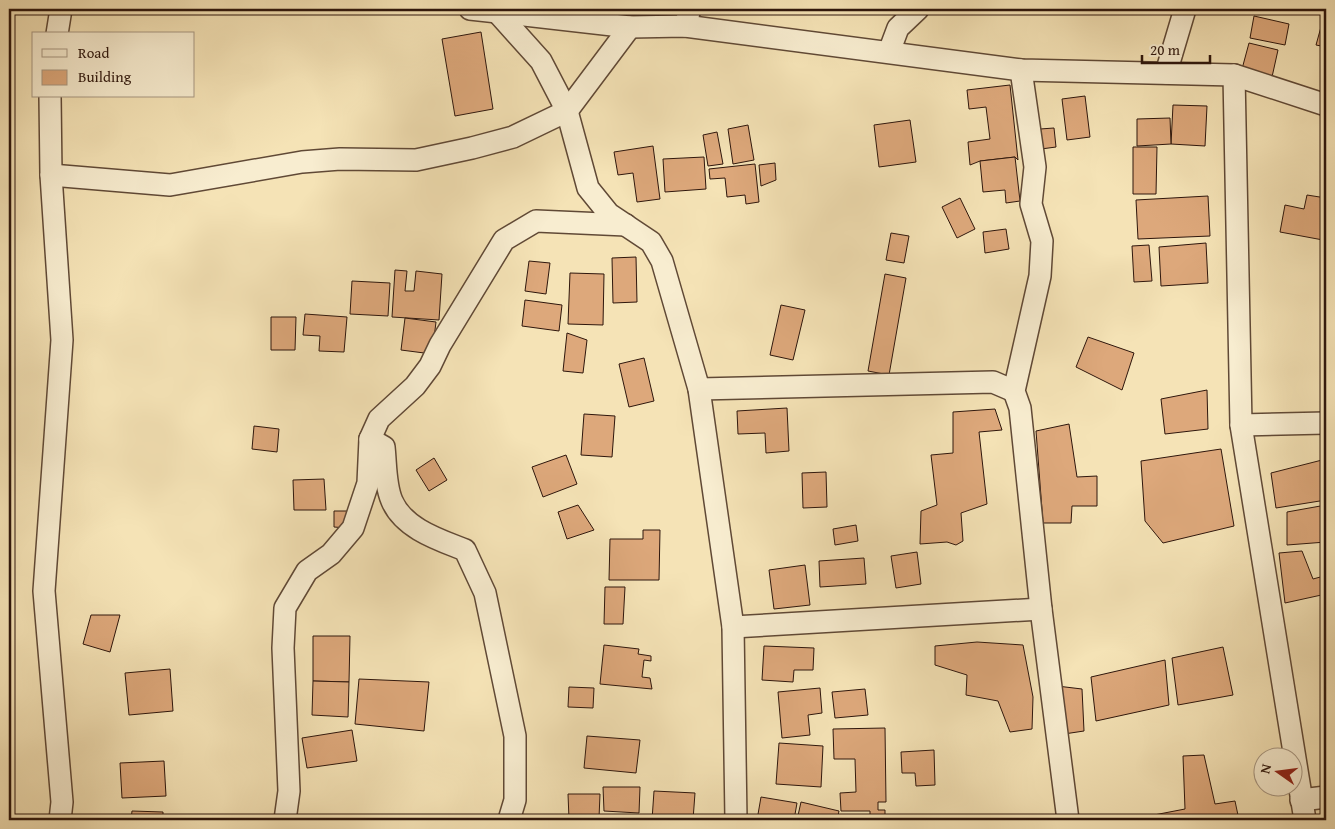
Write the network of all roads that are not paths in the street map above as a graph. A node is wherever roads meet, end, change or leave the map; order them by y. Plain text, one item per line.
1 (61, 9) edge
2 (470, 9) edge
3 (918, 9) edge
4 (1185, 9) edge
5 (497, 12) junction
6 (688, 18) edge
7 (630, 27) junction
8 (57, 32) edge
9 (888, 52) junction
10 (1021, 70) junction
11 (1166, 73) junction
12 (1234, 74) junction
13 (50, 98) edge
14 (1326, 105) edge
15 (567, 111) junction
16 (51, 175) junction
17 (627, 225) junction
18 (699, 389) junction
19 (1014, 391) junction
20 (1326, 423) edge
21 (1241, 425) junction
22 (370, 439) junction
23 (1041, 609) junction
24 (733, 627) junction
25 (1326, 797) edge
26 (1303, 810) edge
27 (60, 820) edge
28 (285, 820) edge
29 (509, 820) edge
30 (736, 820) edge
31 (1068, 820) edge

1 - 8 street
2 - 5 street
3 - 9 street
4 - 11 street
5 - 7 street
5 - 15 street
6 - 7 street
6 - 9 street
7 - 15 street
9 - 10 street
10 - 11 street
10 - 19 street
11 - 12 street
12 - 14 street
12 - 21 street
13 - 16 street
15 - 16 street
15 - 17 street
16 - 27 street
17 - 18 street
17 - 22 street
18 - 19 street
18 - 24 street
19 - 23 street
20 - 21 street
21 - 26 street
22 - 28 street
22 - 29 street
23 - 24 street
23 - 31 street
24 - 30 street
25 - 26 street

